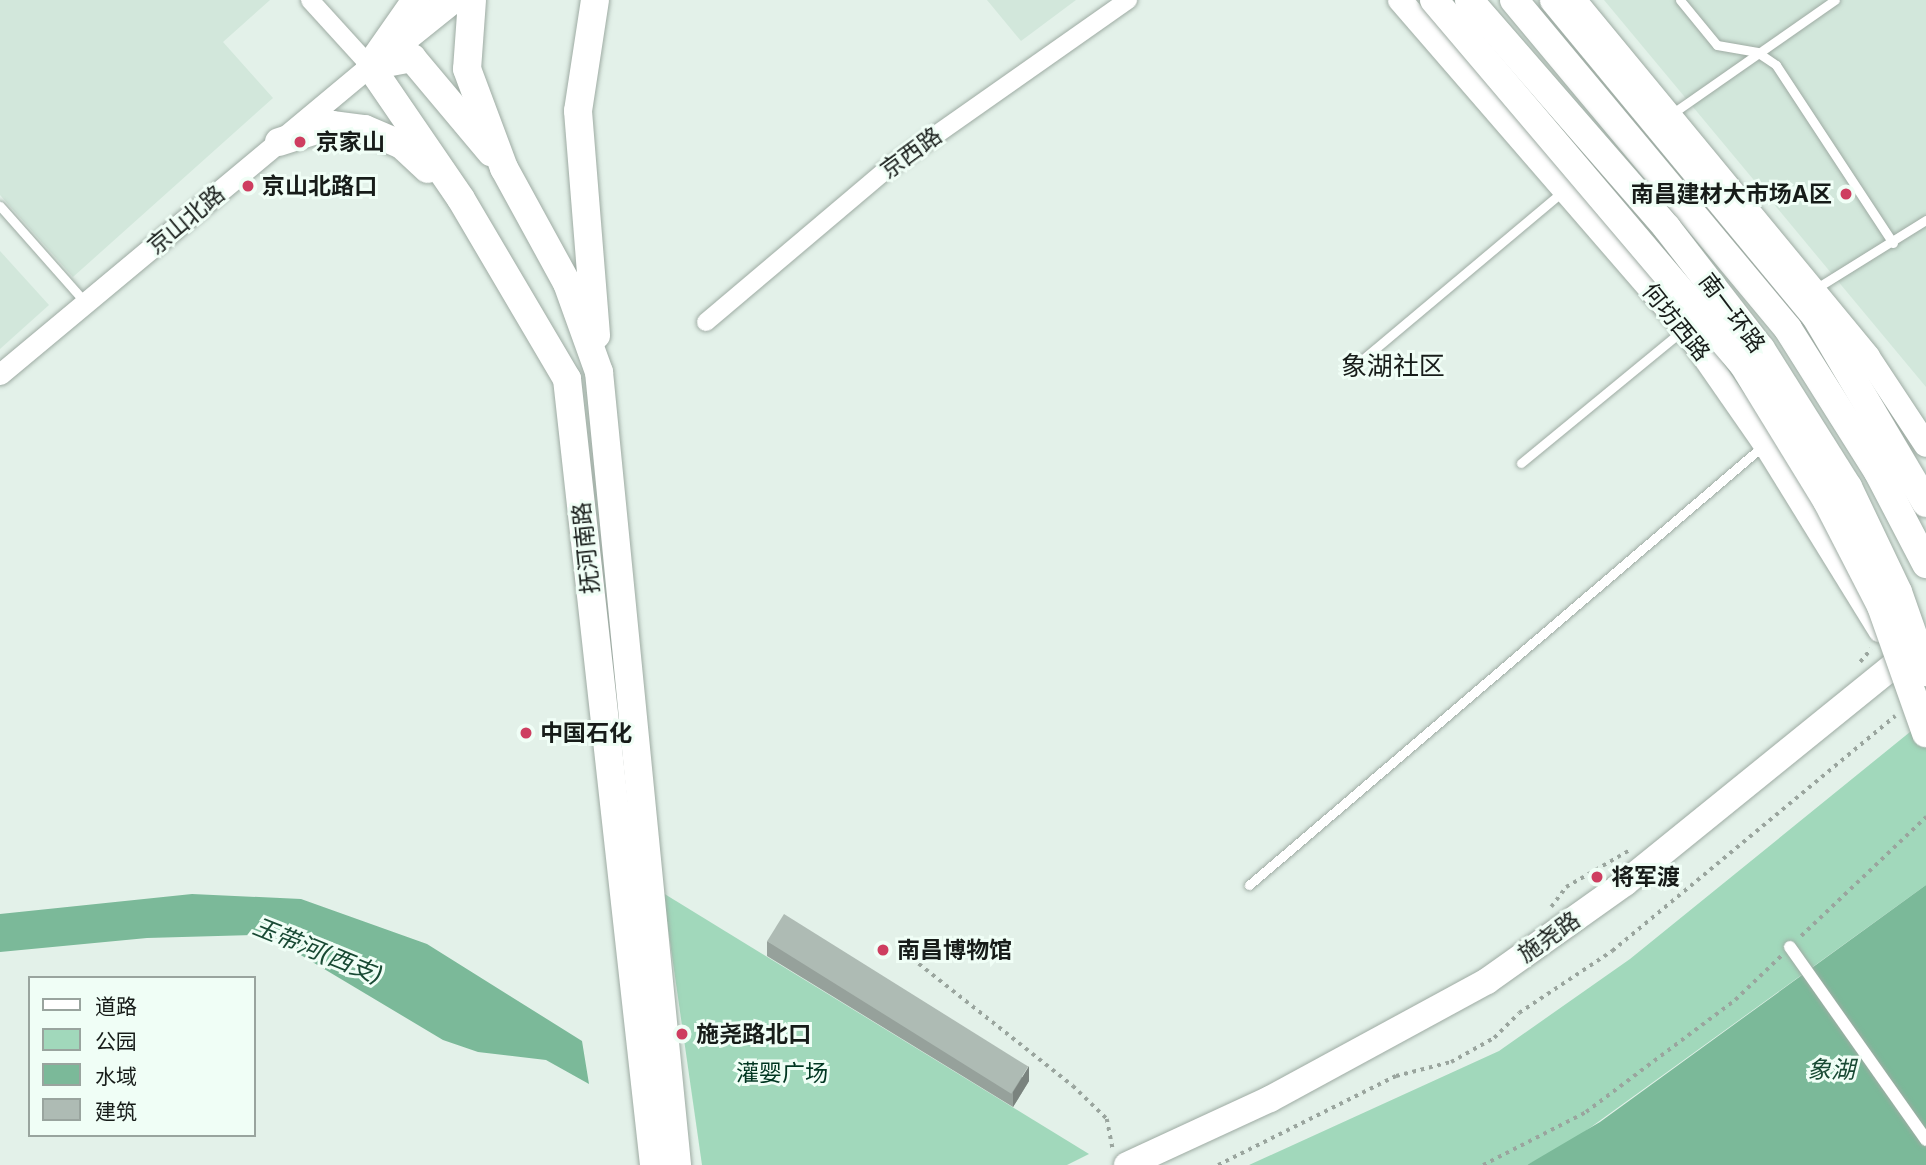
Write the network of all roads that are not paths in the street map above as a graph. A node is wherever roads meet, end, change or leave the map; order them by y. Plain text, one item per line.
1 (310, 0) edge
2 (416, 0) edge
3 (452, 0) edge
4 (472, 0) edge
5 (595, 0) edge
6 (1128, 0) edge
7 (1400, 0) edge
8 (1434, 0) edge
9 (1469, 0) edge
10 (1514, 0) edge
11 (1553, 0) edge
12 (1574, 0) edge
13 (1680, 0) edge
14 (1835, 0) edge
15 (1757, 52) junction
16 (370, 66) junction
17 (1670, 115) junction
18 (279, 142) junction
19 (504, 168) junction
20 (1564, 191) junction
21 (461, 199) junction
22 (0, 206) edge
23 (1926, 220) edge
24 (1893, 243) junction
25 (1814, 290) junction
26 (86, 304) junction
27 (706, 322) dead end
28 (1685, 329) junction
29 (1363, 359) dead end
30 (599, 372) junction
31 (0, 374) edge
32 (1765, 444) junction
33 (1926, 445) edge
34 (1521, 463) dead end
35 (1926, 503) edge
36 (1926, 564) edge
37 (1926, 639) edge
38 (1915, 667) edge
39 (1926, 733) edge
40 (1249, 885) dead end
41 (1790, 947) road end
42 (1926, 1140) edge
43 (1122, 1159) edge
44 (664, 1161) edge
45 (1167, 1165) edge

1 - 16 street
2 - 16 highway
3 - 16 highway
4 - 19 highway, 抚河南路
5 - 30 highway
6 - 27 street, 京西路
7 - 20 main road, 何坊西路
8 - 39 highway, bridge
9 - 38 highway, 南一环路, bridge
10 - 36 highway, 南一环路
11 - 35 highway
12 - 17 main road
13 - 15 lane
14 - 15 lane
15 - 17 lane
15 - 24 lane
16 - 18 street, 京山北路
16 - 19 highway
16 - 21 highway, 抚河南路
17 - 25 main road
18 - 21 highway
18 - 26 street, 京山北路
19 - 30 highway, 抚河南路
20 - 28 main road, 何坊西路
20 - 29 lane
21 - 44 highway, 抚河南路
22 - 26 lane
23 - 24 lane
24 - 25 lane
25 - 33 main road
26 - 31 street, 京山北路
28 - 32 main road, 何坊西路
28 - 34 lane
30 - 44 highway, 抚河南路
32 - 38 main road, 何坊西路
32 - 40 lane
37 - 38 main road, 施尧路
38 - 43 main road, 施尧路
38 - 45 main road, 施尧路
41 - 42 street

